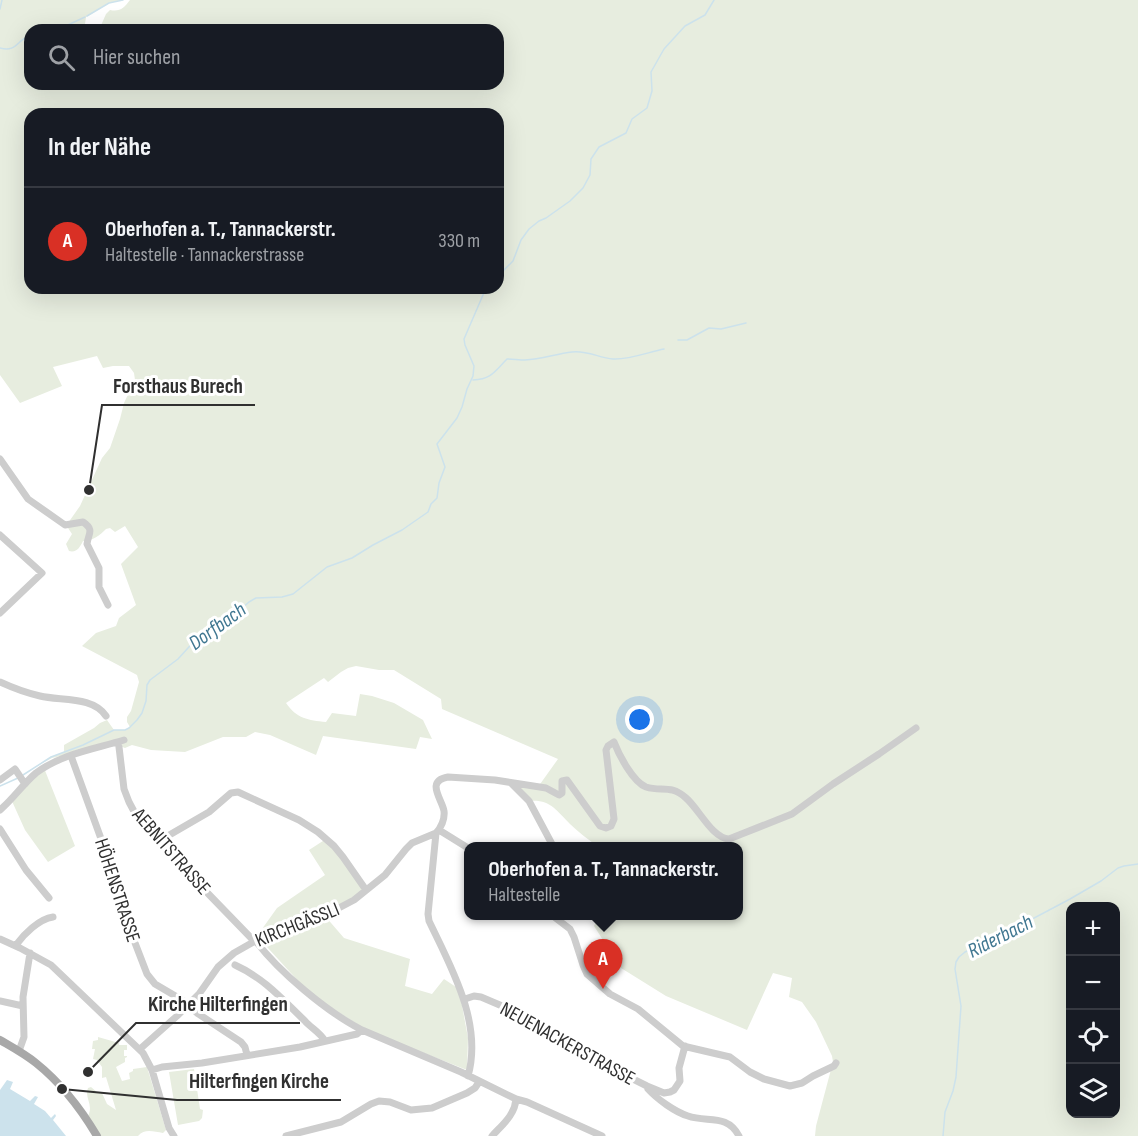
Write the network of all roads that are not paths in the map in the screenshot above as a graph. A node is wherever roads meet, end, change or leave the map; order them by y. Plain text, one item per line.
1 (0, 459) edge
2 (0, 535) edge
3 (108, 605) dead end
4 (0, 614) edge
5 (0, 682) edge
6 (106, 716) dead end
7 (916, 728) dead end
8 (124, 740) dead end
9 (119, 747) dead end
10 (71, 756) junction
11 (20, 776) junction
12 (0, 780) edge
13 (511, 783) junction
14 (0, 810) edge
15 (0, 829) edge
16 (437, 832) junction
17 (159, 842) junction
18 (551, 842) edge
19 (464, 846) edge
20 (366, 890) junction
21 (49, 898) dead end
22 (53, 916) dead end
23 (559, 920) edge
24 (0, 939) edge
25 (254, 941) junction
26 (16, 945) junction
27 (30, 953) junction
28 (235, 965) dead end
29 (465, 999) junction
30 (0, 1001) edge
31 (188, 1005) junction
32 (23, 1006) junction
33 (362, 1030) junction
34 (0, 1040) edge
35 (325, 1041) junction
36 (685, 1046) junction
37 (140, 1049) junction
38 (19, 1051) junction
39 (247, 1055) junction
40 (836, 1063) dead end
41 (152, 1070) junction
42 (468, 1076) junction
43 (479, 1082) junction
44 (647, 1086) junction
45 (516, 1099) junction
46 (97, 1136) edge
47 (174, 1136) edge
48 (286, 1136) edge
49 (492, 1136) edge
50 (602, 1136) edge
51 (739, 1136) edge

1 - 3 street
2 - 4 street
5 - 6 street
7 - 13 street
8 - 10 street
9 - 17 street, AEBNITSTRASSE
10 - 11 street
10 - 31 street, HÖHENSTRASSE
11 - 12 street
11 - 14 street
13 - 16 street
13 - 18 street
15 - 21 street
16 - 19 street
16 - 20 street, KIRCHGÄSSLI
16 - 29 street
17 - 20 street
17 - 25 street, AEBNITSTRASSE
20 - 25 street, KIRCHGÄSSLI
22 - 26 street
23 - 36 street
24 - 26 street
25 - 31 street, KIRCHGÄSSLI
25 - 33 street, AEBNITSTRASSE
26 - 27 street
27 - 32 street
27 - 37 street
28 - 35 street
29 - 42 street
29 - 44 street, NEUENACKERSTRASSE
30 - 32 street
31 - 37 street, KIRCHGÄSSLI
31 - 39 street, HÖHENSTRASSE
32 - 38 street
33 - 35 street
33 - 42 street, AEBNITSTRASSE
34 - 38 main road
35 - 39 street
36 - 40 street
36 - 44 street, NEUENACKERSTRASSE
37 - 41 street
38 - 46 main road
39 - 41 street
41 - 47 street
42 - 43 street, AEBNITSTRASSE
43 - 45 street, AEBNITSTRASSE
43 - 48 street
44 - 51 street
45 - 49 street
45 - 50 street, AEBNITSTRASSE

